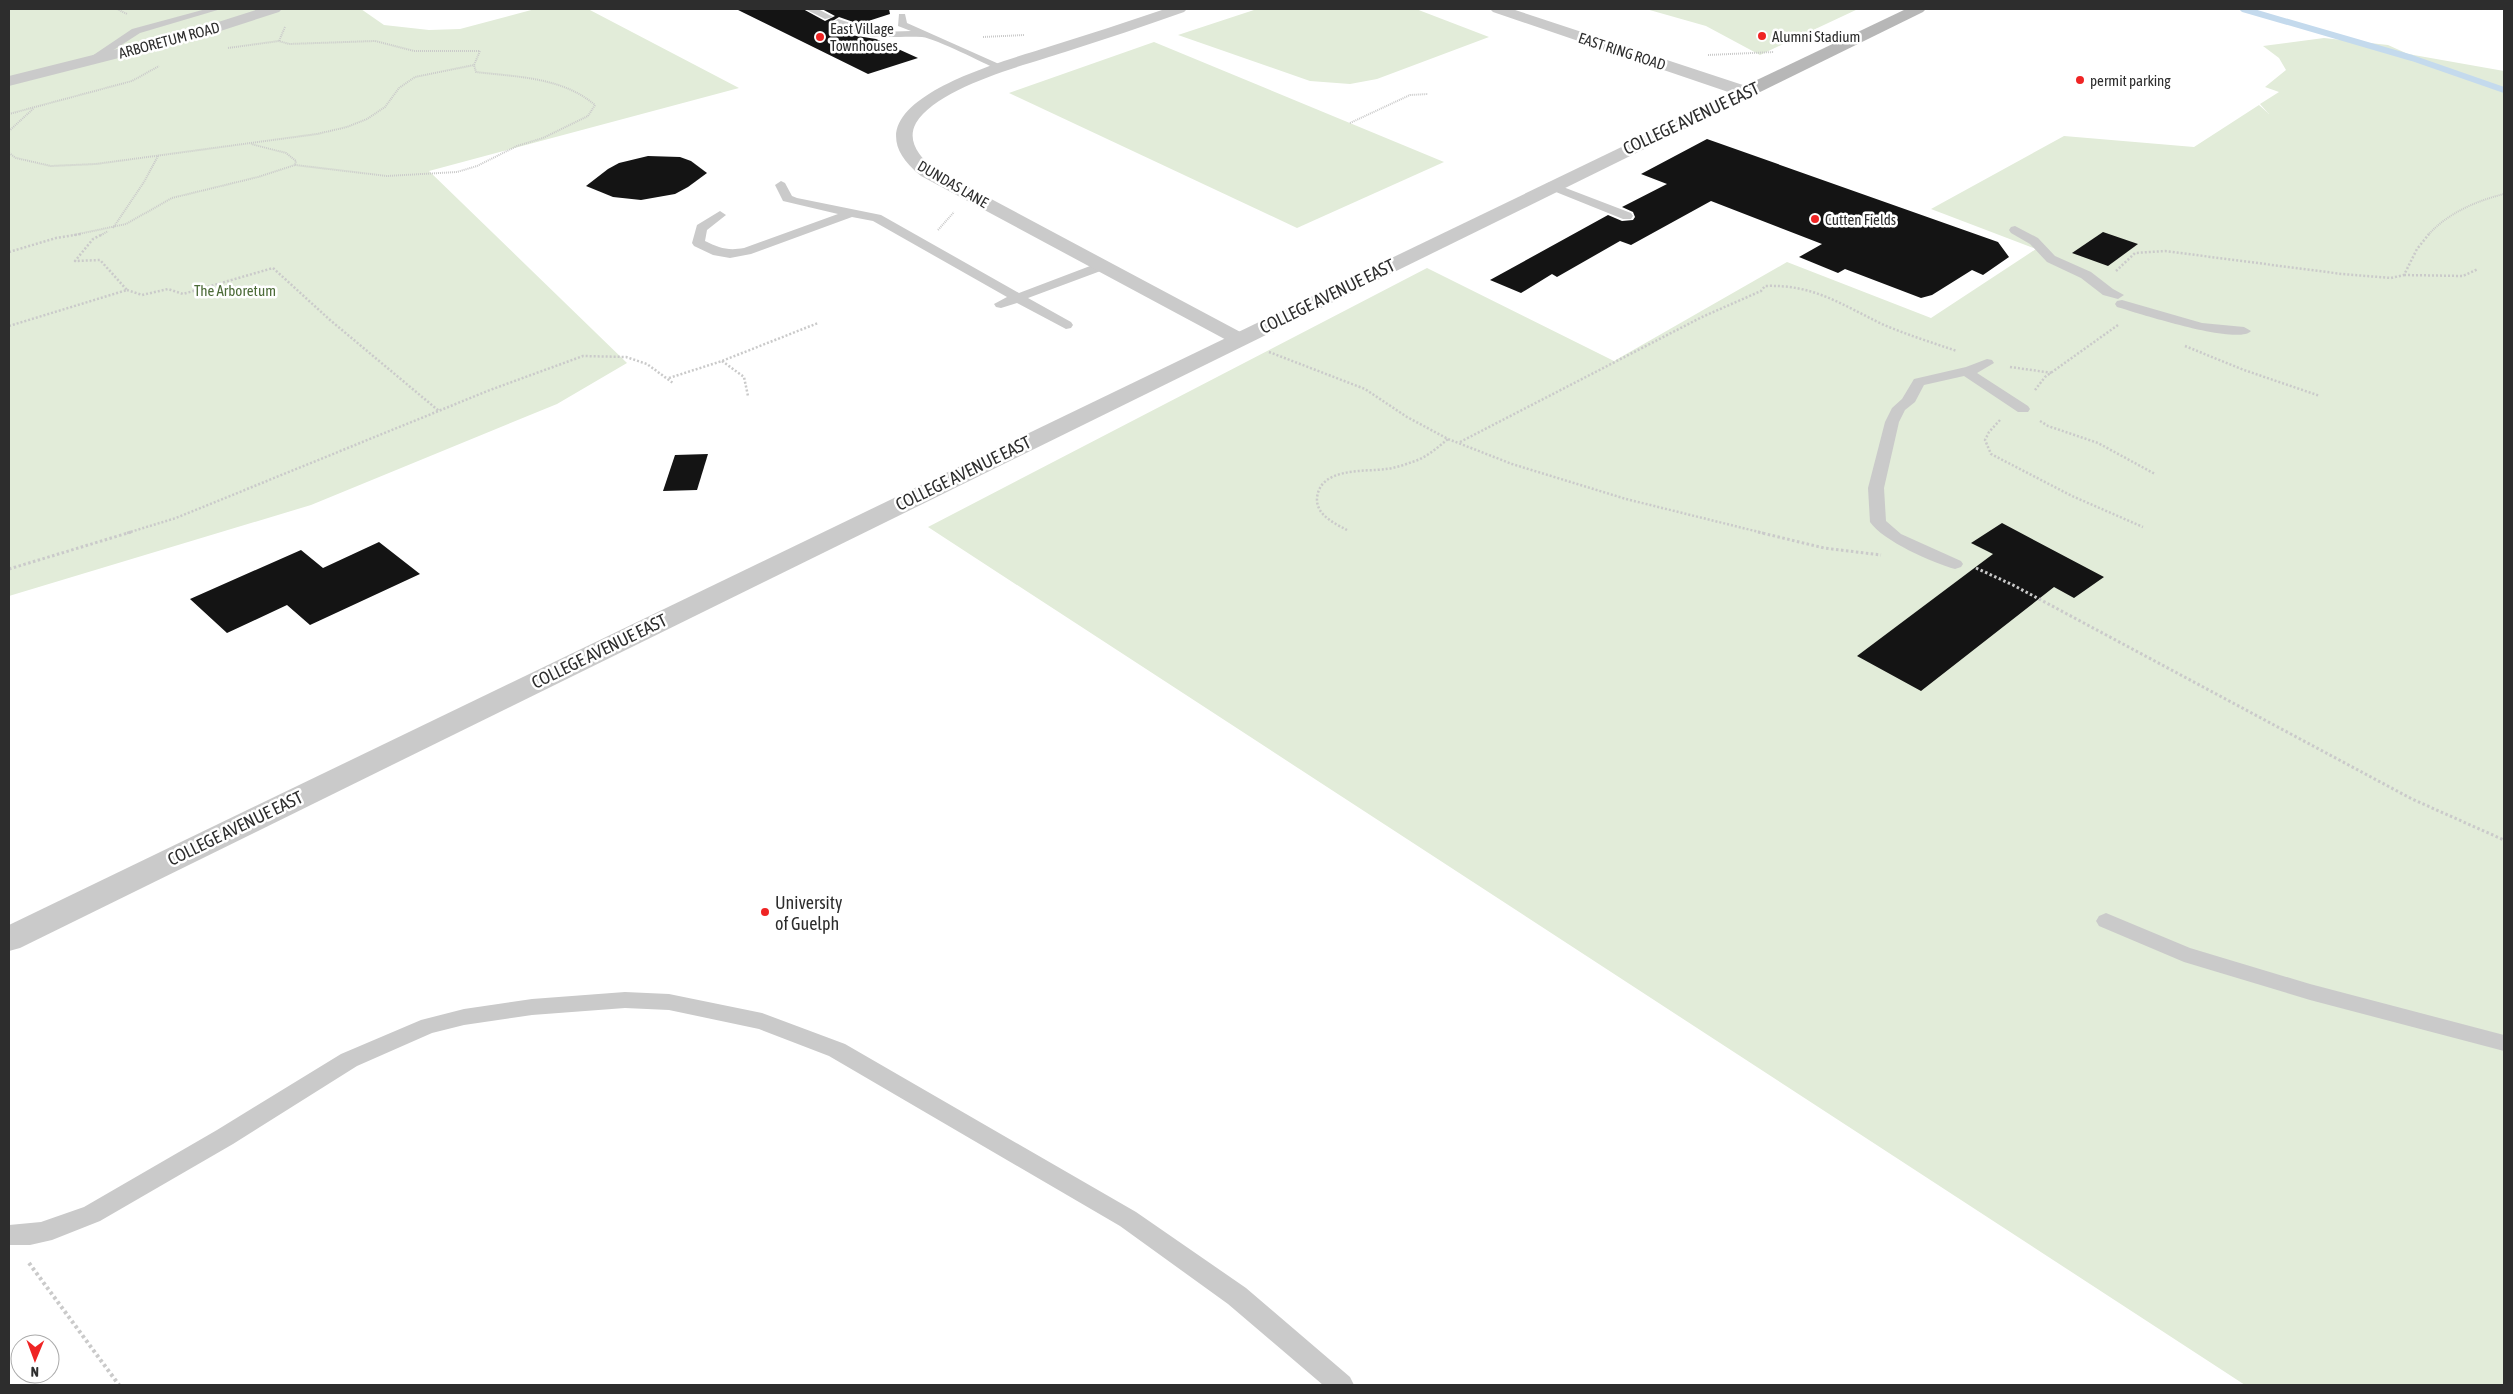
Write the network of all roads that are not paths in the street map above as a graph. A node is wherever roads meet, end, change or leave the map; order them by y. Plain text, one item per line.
1 (216, 9) edge
2 (274, 9) edge
3 (810, 9) edge
4 (1179, 9) edge
5 (1498, 9) edge
6 (1918, 9) edge
7 (902, 16) dead end
8 (828, 17) dead end
9 (838, 22) dead end
10 (925, 34) junction
11 (91, 60) junction
12 (1003, 68) junction
13 (9, 80) edge
14 (1746, 92) junction
15 (781, 185) dead end
16 (1550, 186) junction
17 (849, 214) junction
18 (720, 215) dead end
19 (1628, 216) dead end
20 (2015, 230) dead end
21 (1102, 266) junction
22 (1017, 298) junction
23 (1001, 304) dead end
24 (1066, 325) dead end
25 (2244, 331) dead end
26 (1239, 339) junction
27 (1987, 364) road end
28 (1965, 371) junction
29 (2021, 408) road end
30 (1955, 564) road end
31 (2106, 921) dead end
32 (9, 938) edge
33 (2504, 1043) edge
34 (9, 1235) edge
35 (1341, 1385) edge

1 - 11 lane
2 - 11 street, ARBORETUM ROAD
3 - 8 lane
4 - 12 street, DUNDAS LANE
5 - 14 street, EAST RING ROAD
6 - 14 main road, COLLEGE AVENUE EAST
7 - 10 lane
9 - 10 lane
10 - 12 lane
11 - 13 street, ARBORETUM ROAD
12 - 21 street, DUNDAS LANE
14 - 16 street, COLLEGE AVENUE EAST
15 - 17 lane
16 - 19 lane
16 - 26 street, COLLEGE AVENUE EAST
17 - 18 lane
17 - 22 lane
20 - 25 lane
21 - 22 lane
21 - 26 street, DUNDAS LANE
22 - 23 lane
22 - 24 lane
26 - 32 street, COLLEGE AVENUE EAST
27 - 28 lane
28 - 29 lane
28 - 30 lane
31 - 33 lane
34 - 35 lane

